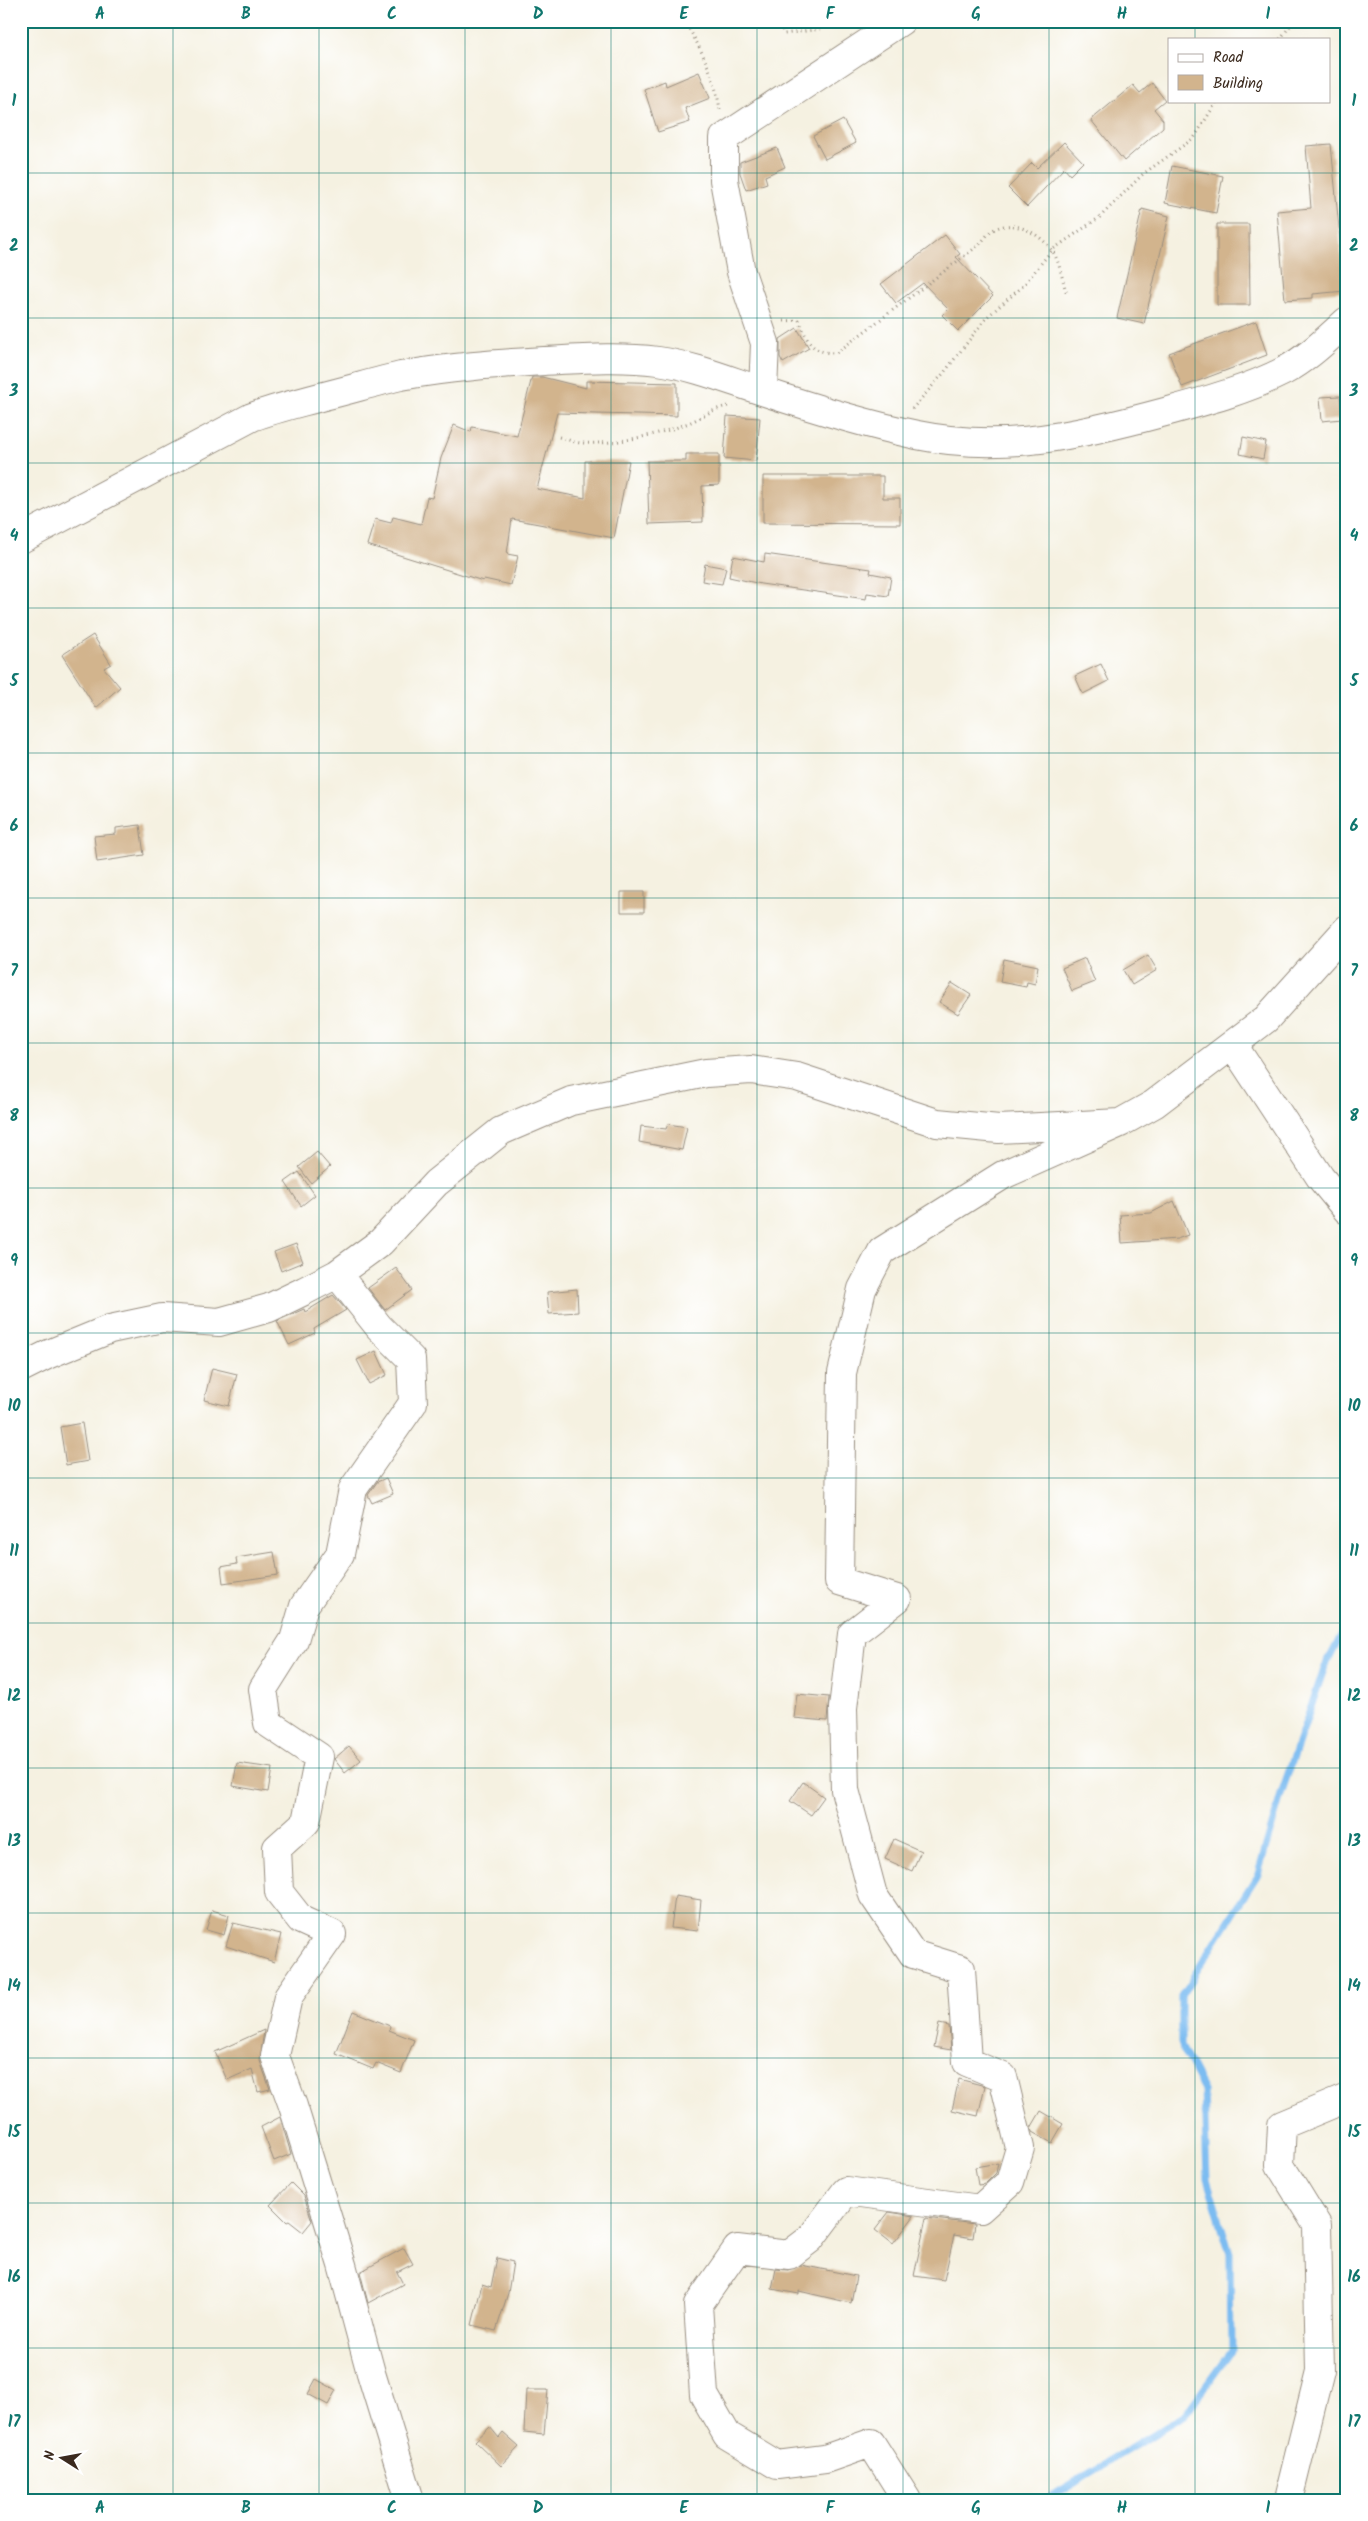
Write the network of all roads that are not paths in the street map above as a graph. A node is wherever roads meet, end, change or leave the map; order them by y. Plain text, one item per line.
1 (901, 21) edge
2 (1347, 321) edge
3 (760, 391) junction
4 (21, 539) edge
5 (1347, 930) edge
6 (1233, 1045) junction
7 (1120, 1123) junction
8 (1347, 1210) edge
9 (337, 1274) junction
10 (21, 1368) edge
11 (1347, 2098) edge
12 (410, 2500) edge
13 (907, 2500) edge
14 (1288, 2500) edge

1 - 3 street
2 - 3 street
3 - 4 street
5 - 6 street
6 - 7 street
6 - 8 street
7 - 9 street
7 - 13 street
9 - 10 street
9 - 12 street
11 - 14 street

